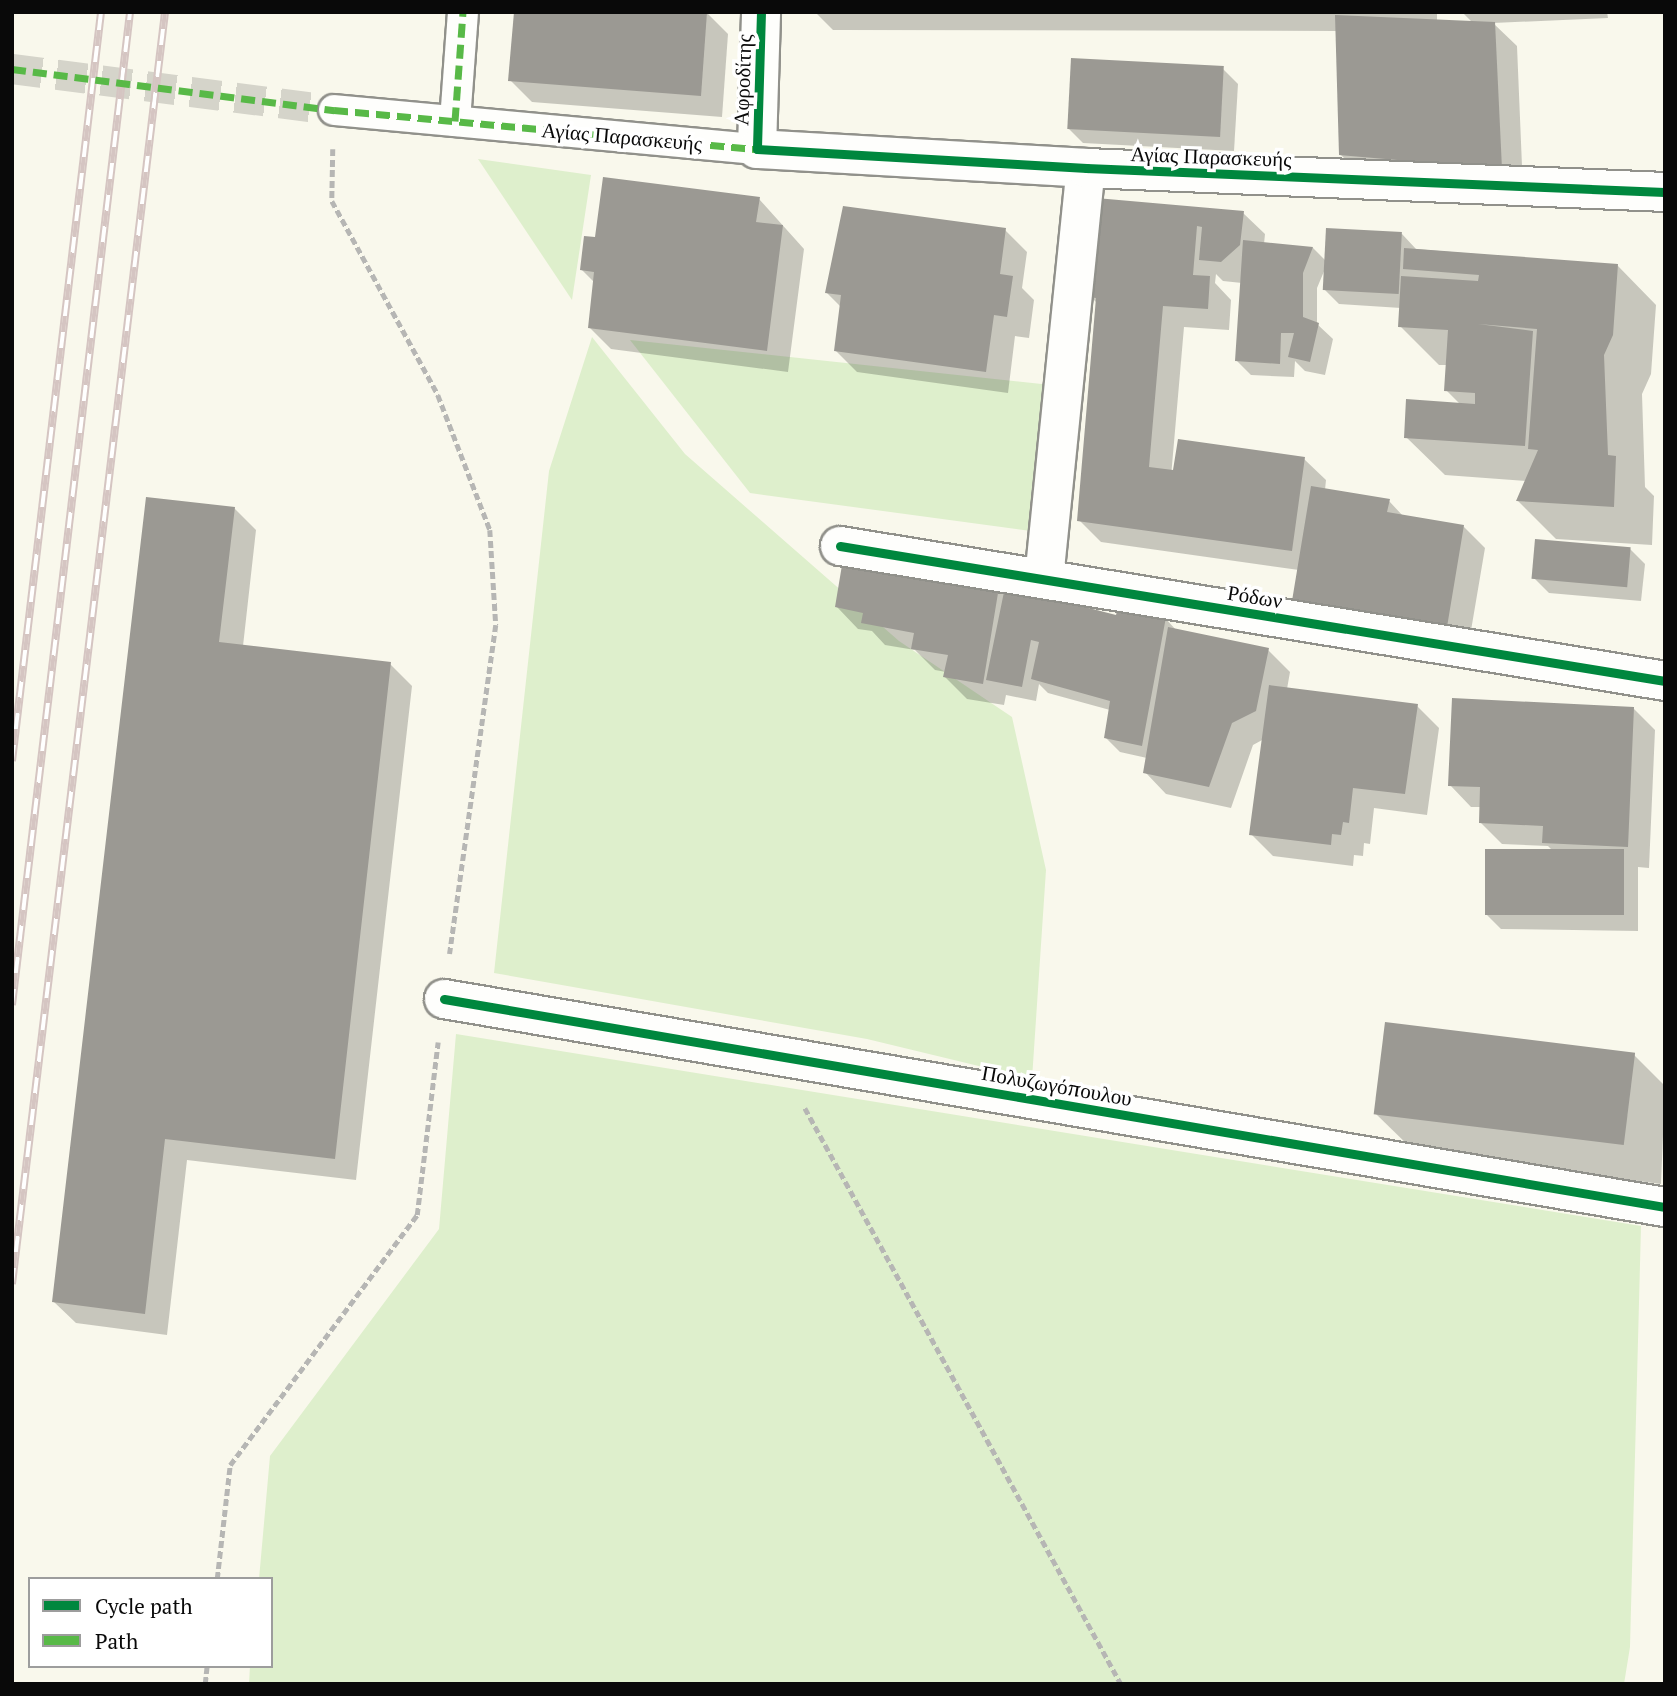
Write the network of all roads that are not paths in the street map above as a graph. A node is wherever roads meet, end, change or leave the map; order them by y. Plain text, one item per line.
1 (463, 12) edge
2 (761, 12) edge
3 (334, 110) tunnel mouth
4 (455, 121) junction
5 (757, 149) junction
6 (1086, 168) junction
7 (1665, 192) edge
8 (840, 546) dead end
9 (1044, 579) junction
10 (1665, 681) edge
11 (444, 999) road end
12 (1665, 1207) edge

1 - 4 street
2 - 5 street, Αφροδίτης
3 - 4 street, Αγίας Παρασκευής
4 - 5 street, Αγίας Παρασκευής
5 - 6 street, Αγίας Παρασκευής
6 - 7 street, Αγίας Παρασκευής
6 - 9 street
8 - 9 street, Ρόδων
9 - 10 street, Ρόδων
11 - 12 street, Πολυζωγόπουλου

